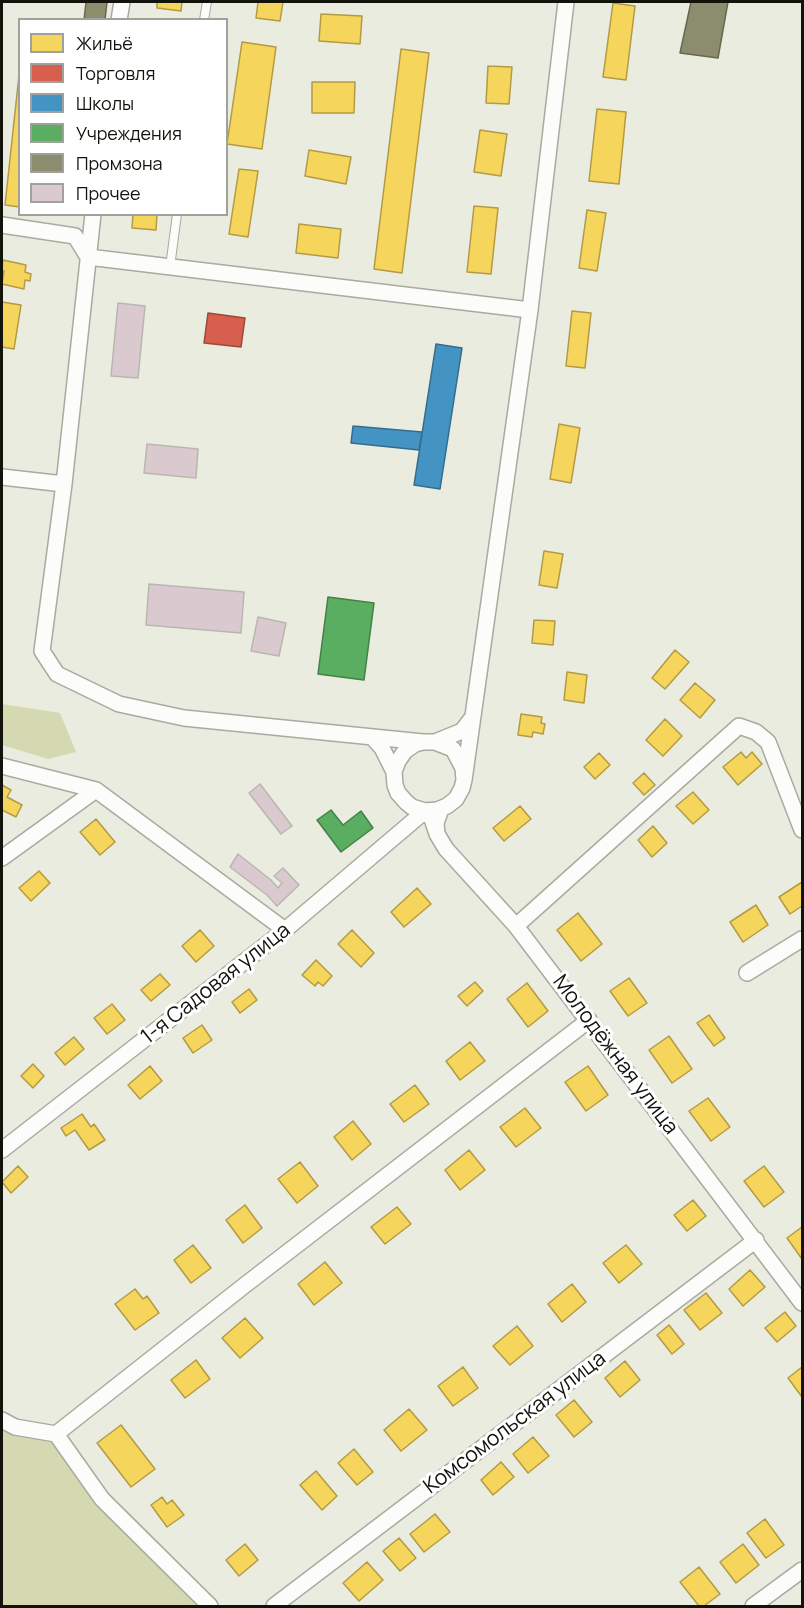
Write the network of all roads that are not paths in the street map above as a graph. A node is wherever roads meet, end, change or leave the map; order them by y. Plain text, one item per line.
1 (122, 2) edge
2 (207, 2) edge
3 (566, 2) edge
4 (119, 18) edge
5 (204, 18) edge
6 (93, 216) edge
7 (177, 216) edge
8 (2, 225) edge
9 (88, 257) junction
10 (170, 267) junction
11 (530, 310) junction
12 (2, 477) edge
13 (64, 484) junction
14 (472, 718) junction
15 (372, 737) junction
16 (429, 742) junction
17 (2, 766) edge
18 (394, 772) junction
19 (464, 780) junction
20 (96, 790) junction
21 (441, 809) junction
22 (425, 811) junction
23 (802, 830) edge
24 (437, 834) junction
25 (2, 858) edge
26 (516, 926) junction
27 (285, 930) junction
28 (802, 939) edge
29 (747, 973) dead end
30 (589, 1020) junction
31 (2, 1150) edge
32 (756, 1240) junction
33 (802, 1303) edge
34 (2, 1420) edge
35 (56, 1434) junction
36 (802, 1570) edge
37 (210, 1606) edge
38 (274, 1606) edge
39 (753, 1606) edge

1 - 4 street
2 - 5 lane
3 - 11 street
6 - 9 street
7 - 10 lane
8 - 9 street
9 - 10 street
9 - 13 street
10 - 11 street
11 - 14 street
12 - 13 street
13 - 15 street
14 - 16 street
14 - 19 street
15 - 16 street
15 - 18 street
16 - 18 street
16 - 19 street
17 - 20 street
18 - 22 street
19 - 21 street
20 - 25 street
20 - 27 street
21 - 22 street
21 - 24 street
22 - 24 street, Молодёжная улица
22 - 27 street, 1-я Садовая улица
23 - 26 street
24 - 26 street, Молодёжная улица
26 - 30 street, Молодёжная улица
27 - 31 street, 1-я Садовая улица
28 - 29 street
30 - 32 street, Молодёжная улица
30 - 35 street
32 - 33 street, Молодёжная улица
32 - 38 street, Комсомольская улица
34 - 35 street
35 - 37 street
36 - 39 street

